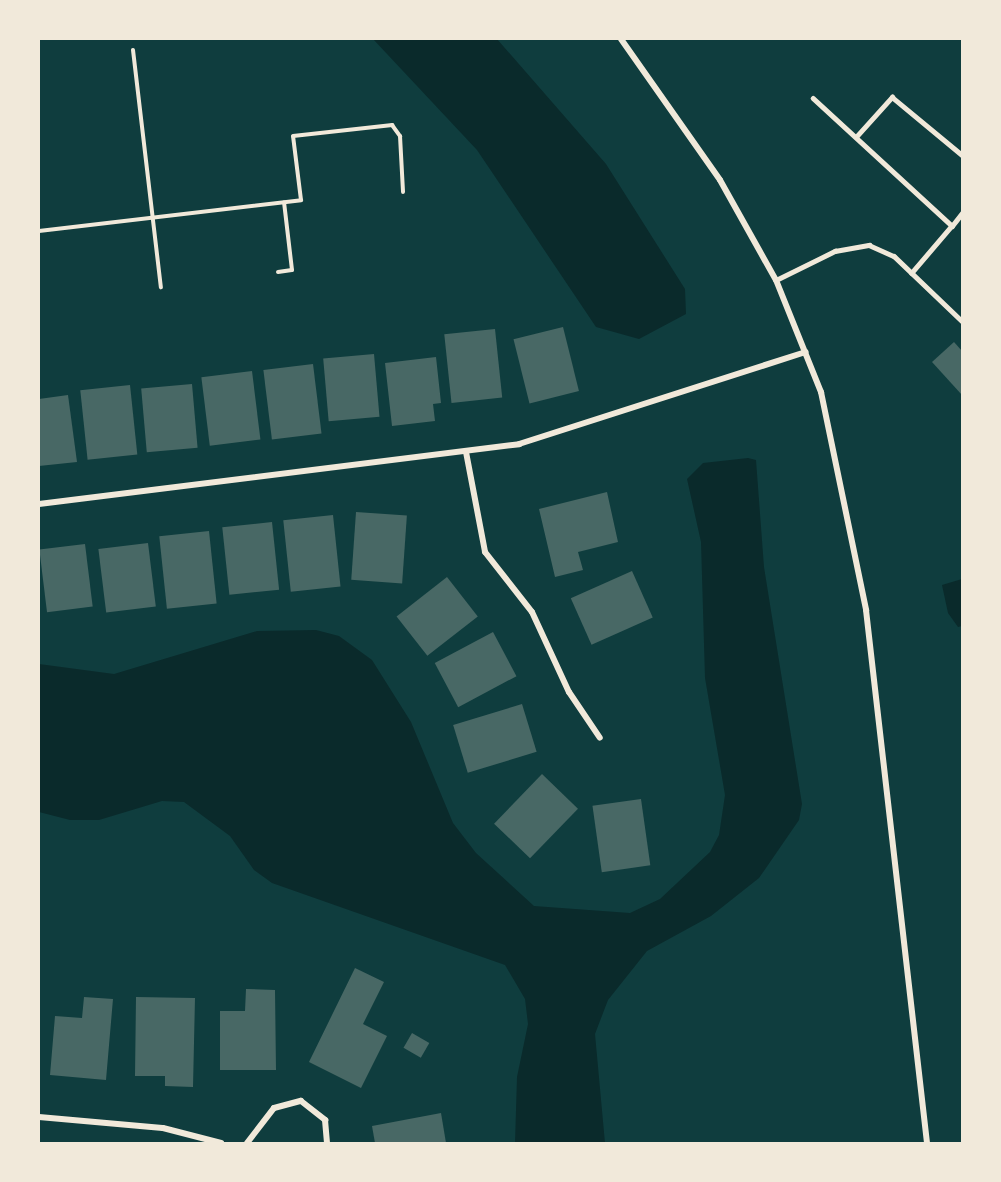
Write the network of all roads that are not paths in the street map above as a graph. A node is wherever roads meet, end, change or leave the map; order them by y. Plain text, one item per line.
1 (621, 39) edge
2 (813, 98) dead end
3 (855, 137) junction
4 (962, 154) edge
5 (962, 213) edge
6 (952, 226) junction
7 (912, 273) junction
8 (776, 280) junction
9 (962, 319) edge
10 (806, 352) junction
11 (466, 452) junction
12 (39, 504) edge
13 (600, 738) dead end
14 (39, 1117) edge
15 (221, 1143) edge
16 (247, 1143) edge
17 (327, 1143) edge
18 (927, 1143) edge

1 - 8 street
2 - 3 lane
3 - 4 lane
3 - 6 lane
5 - 6 lane
6 - 7 lane
7 - 8 lane
7 - 9 lane
8 - 10 street
10 - 11 street
10 - 18 street
11 - 12 street
11 - 13 street
14 - 15 street
16 - 17 street

